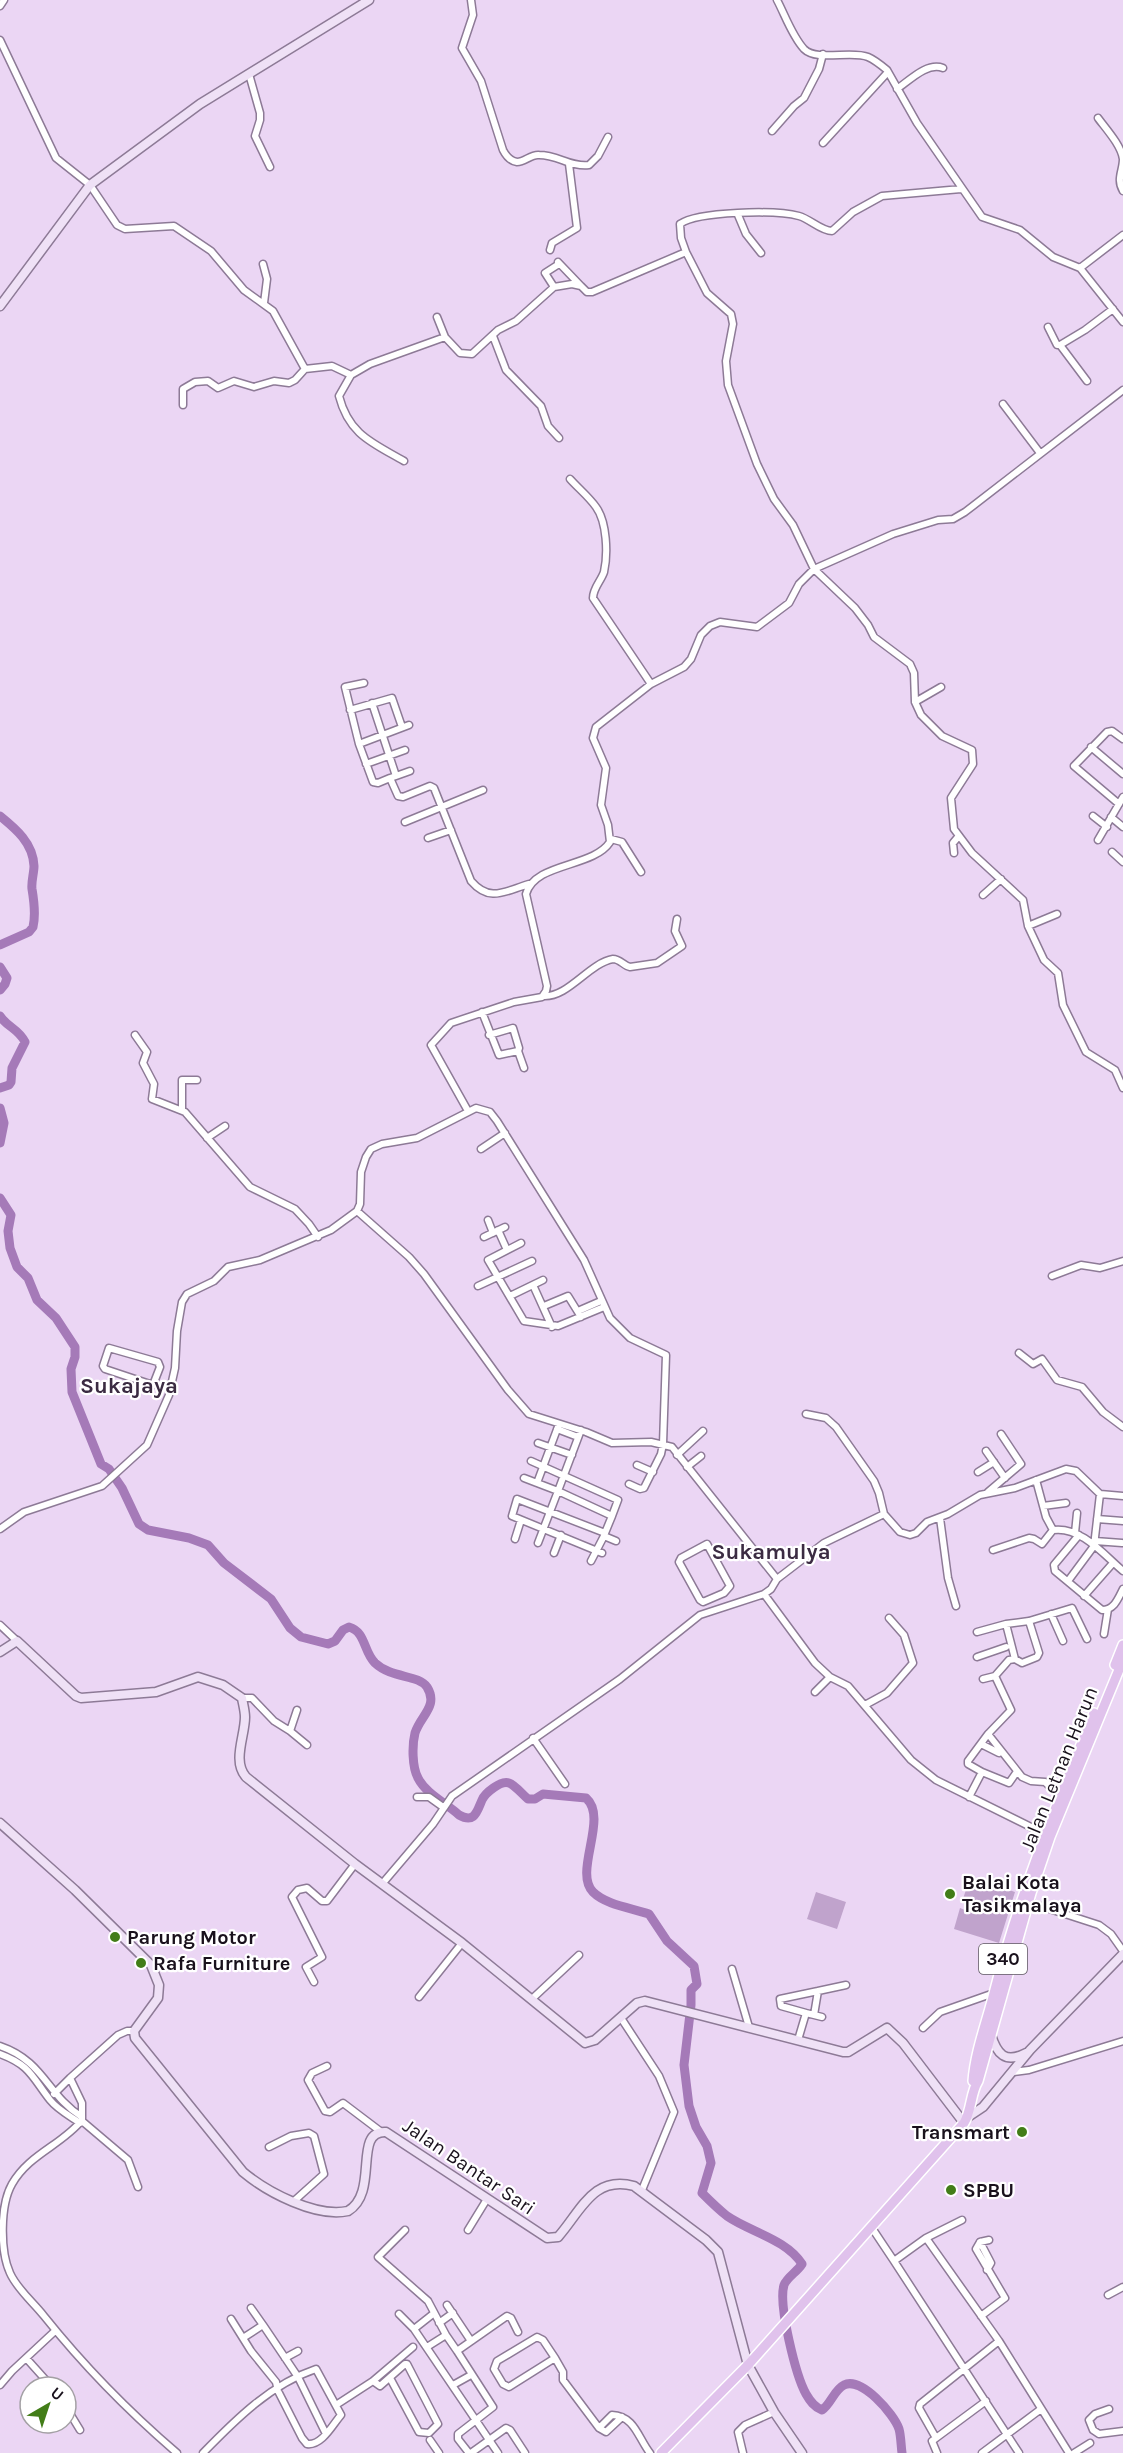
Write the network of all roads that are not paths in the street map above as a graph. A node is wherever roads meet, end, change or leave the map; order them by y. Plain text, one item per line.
1 (4, 0) edge
2 (369, 0) edge
3 (471, 0) edge
4 (777, 0) edge
5 (0, 6) edge
6 (0, 40) edge
7 (823, 54) junction
8 (943, 69) dead end
9 (888, 72) junction
10 (249, 74) junction
11 (897, 89) junction
12 (1098, 118) dead end
13 (772, 131) dead end
14 (608, 137) dead end
15 (823, 143) dead end
16 (569, 164) junction
17 (270, 167) dead end
18 (90, 185) junction
19 (962, 189) junction
20 (1123, 191) edge
21 (738, 215) junction
22 (1123, 235) edge
23 (550, 250) dead end
24 (686, 252) junction
25 (761, 253) dead end
26 (263, 264) dead end
27 (1080, 268) junction
28 (581, 285) junction
29 (554, 288) junction
30 (264, 303) junction
31 (0, 306) edge
32 (1113, 309) junction
33 (437, 317) dead end
34 (1123, 322) edge
35 (1048, 327) dead end
36 (493, 336) junction
37 (440, 338) junction
38 (1060, 345) junction
39 (305, 369) junction
40 (351, 375) junction
41 (1087, 381) dead end
42 (1123, 390) edge
43 (1003, 404) dead end
44 (183, 405) dead end
45 (559, 438) dead end
46 (1040, 453) junction
47 (404, 461) dead end
48 (570, 479) dead end
49 (814, 569) junction
50 (364, 682) dead end
51 (651, 684) junction
52 (941, 687) dead end
53 (915, 702) junction
54 (370, 704) junction
55 (350, 710) junction
56 (409, 725) dead end
57 (402, 727) junction
58 (379, 736) junction
59 (1123, 739) edge
60 (359, 744) junction
61 (1091, 747) junction
62 (405, 750) dead end
63 (388, 755) junction
64 (366, 765) junction
65 (410, 771) dead end
66 (1123, 774) edge
67 (393, 777) junction
68 (483, 790) dead end
69 (1123, 797) edge
70 (1119, 804) junction
71 (442, 808) junction
72 (1092, 816) dead end
73 (1111, 817) junction
74 (405, 822) dead end
75 (1107, 827) junction
76 (1123, 827) edge
77 (452, 830) junction
78 (958, 837) junction
79 (428, 838) dead end
80 (611, 839) junction
81 (1098, 840) dead end
82 (1112, 852) dead end
83 (954, 853) dead end
84 (1123, 862) edge
85 (641, 872) dead end
86 (1001, 879) junction
87 (529, 884) junction
88 (983, 895) dead end
89 (1057, 914) dead end
90 (677, 919) dead end
91 (1028, 926) junction
92 (543, 996) junction
93 (482, 1012) junction
94 (135, 1035) dead end
95 (489, 1035) junction
96 (518, 1051) junction
97 (524, 1068) dead end
98 (196, 1080) dead end
99 (1123, 1088) edge
100 (183, 1110) junction
101 (468, 1111) junction
102 (225, 1126) dead end
103 (505, 1133) junction
104 (207, 1138) junction
105 (481, 1149) dead end
106 (357, 1211) junction
107 (488, 1220) dead end
108 (505, 1227) dead end
109 (495, 1232) junction
110 (484, 1237) dead end
111 (318, 1238) junction
112 (521, 1243) dead end
113 (507, 1250) junction
114 (532, 1261) dead end
115 (1123, 1261) edge
116 (1052, 1276) dead end
117 (498, 1278) junction
118 (543, 1280) dead end
119 (533, 1285) junction
120 (478, 1286) dead end
121 (510, 1296) junction
122 (603, 1304) junction
123 (544, 1306) junction
124 (579, 1314) junction
125 (552, 1327) junction
126 (1019, 1353) dead end
127 (158, 1375) junction
128 (173, 1379) junction
129 (806, 1414) dead end
130 (558, 1427) junction
131 (1123, 1427) edge
132 (703, 1431) dead end
133 (580, 1434) junction
134 (1001, 1434) dead end
135 (538, 1443) dead end
136 (663, 1444) junction
137 (549, 1447) junction
138 (986, 1450) dead end
139 (572, 1455) junction
140 (677, 1455) junction
141 (701, 1456) dead end
142 (531, 1461) dead end
143 (994, 1462) junction
144 (637, 1465) dead end
145 (542, 1466) junction
146 (687, 1467) junction
147 (653, 1472) junction
148 (978, 1472) dead end
149 (564, 1474) junction
150 (524, 1478) dead end
151 (1005, 1478) junction
152 (1036, 1480) junction
153 (537, 1483) junction
154 (629, 1484) dead end
155 (558, 1491) junction
156 (987, 1492) junction
157 (1100, 1494) junction
158 (1123, 1496) edge
159 (1066, 1503) dead end
160 (1043, 1506) junction
161 (550, 1510) junction
162 (1077, 1513) dead end
163 (884, 1514) junction
164 (612, 1516) junction
165 (940, 1518) junction
166 (1096, 1519) junction
167 (521, 1520) junction
168 (1123, 1521) edge
169 (543, 1528) junction
170 (0, 1529) edge
171 (1053, 1530) junction
172 (1077, 1534) junction
173 (561, 1535) junction
174 (604, 1535) junction
175 (514, 1539) dead end
176 (616, 1541) dead end
177 (537, 1543) dead end
178 (1122, 1543) edge
179 (1096, 1545) junction
180 (993, 1550) dead end
181 (599, 1551) junction
182 (554, 1553) dead end
183 (591, 1561) dead end
184 (1113, 1563) junction
185 (1123, 1571) edge
186 (777, 1579) junction
187 (1068, 1581) junction
188 (1123, 1589) edge
189 (724, 1593) junction
190 (764, 1594) junction
191 (1084, 1596) junction
192 (1123, 1603) edge
193 (727, 1604) junction
194 (1115, 1604) junction
195 (956, 1606) dead end
196 (1108, 1610) junction
197 (1051, 1614) junction
198 (889, 1618) dead end
199 (1029, 1621) junction
200 (1006, 1624) junction
201 (0, 1625) edge
202 (977, 1632) dead end
203 (1104, 1634) dead end
204 (1087, 1639) dead end
205 (16, 1641) junction
206 (1063, 1641) dead end
207 (1123, 1645) edge
208 (1009, 1646) junction
209 (0, 1652) edge
210 (977, 1657) dead end
211 (1012, 1660) junction
212 (1123, 1660) edge
213 (995, 1676) junction
214 (831, 1677) junction
215 (983, 1679) dead end
216 (1111, 1679) junction
217 (816, 1692) dead end
218 (242, 1698) junction
219 (865, 1705) junction
220 (297, 1710) dead end
221 (290, 1731) junction
222 (988, 1734) junction
223 (533, 1738) junction
224 (981, 1744) junction
225 (307, 1745) dead end
226 (1001, 1753) junction
227 (982, 1772) junction
228 (1016, 1773) junction
229 (565, 1784) dead end
230 (1059, 1795) junction
231 (417, 1797) dead end
232 (969, 1797) junction
233 (445, 1805) junction
234 (0, 1823) edge
235 (1047, 1835) junction
236 (355, 1864) junction
237 (382, 1884) junction
238 (1028, 1902) junction
239 (462, 1943) junction
240 (1009, 1949) junction
241 (1123, 1953) edge
242 (579, 1955) dead end
243 (732, 1969) dead end
244 (314, 1982) dead end
245 (846, 1985) dead end
246 (818, 1991) junction
247 (994, 1993) junction
248 (792, 1995) junction
249 (419, 1997) dead end
250 (533, 1998) junction
251 (792, 2009) junction
252 (806, 2013) junction
253 (813, 2015) junction
254 (822, 2017) dead end
255 (621, 2018) junction
256 (749, 2027) junction
257 (923, 2028) dead end
258 (134, 2031) junction
259 (990, 2034) junction
260 (798, 2040) junction
261 (1123, 2042) edge
262 (0, 2046) edge
263 (1030, 2050) junction
264 (0, 2054) edge
265 (327, 2066) dead end
266 (1013, 2073) junction
267 (70, 2078) junction
268 (974, 2087) junction
269 (53, 2095) junction
270 (82, 2120) junction
271 (966, 2120) junction
272 (380, 2131) junction
273 (268, 2147) dead end
274 (138, 2187) dead end
275 (642, 2190) junction
276 (487, 2199) junction
277 (294, 2201) junction
278 (962, 2220) dead end
279 (872, 2228) junction
280 (405, 2230) dead end
281 (468, 2230) dead end
282 (926, 2238) junction
283 (989, 2240) dead end
284 (894, 2260) junction
285 (1123, 2287) edge
286 (1108, 2295) dead end
287 (447, 2305) dead end
288 (251, 2308) dead end
289 (453, 2313) junction
290 (399, 2314) dead end
291 (433, 2314) junction
292 (981, 2316) junction
293 (231, 2319) dead end
294 (440, 2323) junction
295 (263, 2325) junction
296 (414, 2329) junction
297 (55, 2331) junction
298 (518, 2332) dead end
299 (446, 2335) junction
300 (243, 2338) junction
301 (471, 2341) junction
302 (999, 2341) junction
303 (413, 2347) dead end
304 (428, 2347) junction
305 (298, 2351) dead end
306 (457, 2351) junction
307 (28, 2356) junction
308 (285, 2358) junction
309 (555, 2358) junction
310 (748, 2365) junction
311 (965, 2368) junction
312 (43, 2375) edge
313 (471, 2375) junction
314 (298, 2377) junction
315 (390, 2378) junction
316 (373, 2381) junction
317 (0, 2385) edge
318 (453, 2385) junction
319 (278, 2388) junction
320 (986, 2401) junction
321 (336, 2405) junction
322 (1041, 2409) junction
323 (1109, 2409) dead end
324 (774, 2412) junction
325 (476, 2421) junction
326 (78, 2427) edge
327 (80, 2430) dead end
328 (1123, 2431) edge
329 (1007, 2433) junction
330 (326, 2434) junction
331 (936, 2438) junction
332 (489, 2439) junction
333 (430, 2440) dead end
334 (1090, 2443) dead end
335 (177, 2453) edge
336 (203, 2453) edge
337 (440, 2453) edge
338 (470, 2453) edge
339 (498, 2453) edge
340 (525, 2453) edge
341 (650, 2453) edge
342 (661, 2453) edge
343 (742, 2453) edge
344 (802, 2453) edge
345 (937, 2453) edge
346 (982, 2453) edge
347 (1019, 2453) edge
348 (1069, 2453) edge
349 (1074, 2453) edge

1 - 5 street
2 - 10 street
3 - 16 street
4 - 7 street
6 - 18 street
7 - 9 street
7 - 13 street
8 - 11 street
9 - 11 street
9 - 15 street
10 - 17 street
10 - 18 street
11 - 19 street
12 - 20 street
14 - 16 street
16 - 23 street
18 - 30 street
18 - 31 street
19 - 21 street
19 - 27 street
21 - 24 street
21 - 25 street
22 - 27 street
24 - 28 street
24 - 49 street
26 - 30 street
27 - 32 street
28 - 29 street
28 - 29 street
29 - 36 street
30 - 39 street
32 - 34 street
32 - 38 street
33 - 37 street
35 - 38 street
36 - 37 street
36 - 45 street
37 - 40 street
38 - 41 street
39 - 40 street
39 - 44 street
40 - 47 street
42 - 46 street
43 - 46 street
46 - 49 street
48 - 51 street
49 - 51 street
49 - 53 street
50 - 55 street
51 - 80 street
52 - 53 street
53 - 78 street
54 - 55 street
54 - 57 street
54 - 58 street
55 - 60 street
56 - 57 street
57 - 58 street
58 - 60 street
58 - 63 street
59 - 61 street
60 - 64 street
61 - 66 street
61 - 70 street
62 - 63 street
63 - 64 street
63 - 67 street
64 - 67 street
65 - 67 street
67 - 71 street
68 - 71 street
69 - 70 street
70 - 73 street
71 - 74 street
71 - 77 street
72 - 75 street
73 - 75 street
73 - 76 street
75 - 81 street
77 - 79 street
77 - 87 street
78 - 83 street
78 - 86 street
80 - 85 street
80 - 87 street
82 - 84 street
86 - 88 street
86 - 91 street
87 - 92 street
89 - 91 street
90 - 92 street
91 - 99 street
92 - 93 street
93 - 95 street
93 - 101 street
94 - 100 street
95 - 96 street
95 - 96 street
96 - 97 street
98 - 100 street
100 - 104 street
101 - 103 street
101 - 106 street
102 - 104 street
103 - 105 street
103 - 122 street
104 - 111 street
106 - 111 street
106 - 130 street
107 - 109 street
108 - 109 street
109 - 110 street
109 - 113 street
111 - 128 street
112 - 113 street
113 - 117 street
114 - 117 street
115 - 116 street
117 - 120 street
117 - 121 street
118 - 119 street
119 - 121 street
119 - 123 street
121 - 125 street
122 - 124 street
122 - 136 street
123 - 124 street
123 - 125 street
124 - 125 street
126 - 131 street
127 - 127 street
127 - 128 street
128 - 170 street
129 - 163 street
130 - 133 street
130 - 137 street
132 - 140 street
133 - 136 street
133 - 139 street
134 - 151 street
135 - 137 street
136 - 140 street
136 - 147 street
137 - 139 street
137 - 145 street
138 - 143 street
139 - 149 street
140 - 146 street
141 - 146 street
142 - 145 street
143 - 148 street
143 - 151 street
144 - 147 street
145 - 149 street
145 - 153 street
146 - 186 street
147 - 154 street
149 - 155 street
149 - 164 street
150 - 153 street
151 - 156 street
152 - 156 street
152 - 157 street
152 - 160 street
153 - 155 street
155 - 161 street
155 - 164 street
156 - 165 street
157 - 158 street
157 - 166 street
159 - 160 street
160 - 171 street
161 - 167 street
161 - 169 street
161 - 174 street
162 - 172 street
163 - 165 street
163 - 186 street
164 - 174 street
165 - 195 street
166 - 168 street
166 - 179 street
167 - 169 street
167 - 175 street
169 - 173 street
169 - 177 street
171 - 172 street
171 - 180 street
172 - 179 street
172 - 187 street
173 - 181 street
173 - 182 street
174 - 176 street
174 - 181 street
178 - 179 street
179 - 184 street
179 - 187 street
181 - 183 street
184 - 185 street
184 - 191 street
186 - 190 street
187 - 191 street
188 - 194 street
189 - 189 street
189 - 193 street
190 - 193 street
190 - 214 street
191 - 196 street
192 - 194 street
193 - 223 street
194 - 196 street
196 - 203 street
197 - 199 street
197 - 204 street
197 - 206 street
198 - 219 street
199 - 200 street
199 - 211 street
200 - 202 street
200 - 208 street
201 - 205 street
205 - 209 street
205 - 218 street
207 - 216 main road
208 - 210 street
208 - 211 street
211 - 213 street
212 - 216 main road, Jalan Letnan Harun / 340
213 - 215 street
213 - 222 street
214 - 217 street
214 - 219 street
216 - 230 main road
216 - 235 main road, Jalan Letnan Harun / 340
218 - 221 street
218 - 236 street
219 - 232 street
220 - 221 street
221 - 225 street
222 - 224 street
222 - 226 street
223 - 229 street
223 - 233 street
224 - 226 street
224 - 227 street
226 - 228 street
227 - 228 street
227 - 232 street
228 - 230 street
230 - 235 main road
231 - 233 street
232 - 235 street
233 - 237 street
234 - 258 street
235 - 238 main road, Jalan Letnan Harun / 340
235 - 240 main road, Jalan Letnan Harun / 340
236 - 237 street
236 - 244 street
237 - 239 street
238 - 240 main road, Jalan Letnan Harun / 340
238 - 241 street
239 - 249 street
239 - 250 street
240 - 247 main road, Jalan Letnan Harun / 340
240 - 259 main road, Jalan Letnan Harun / 340
241 - 263 street
242 - 250 street
243 - 256 street
245 - 246 street
246 - 248 street
246 - 253 street
247 - 257 street
247 - 268 main road, Jalan Letnan Harun / 340
248 - 251 street
248 - 251 street
250 - 255 street
251 - 252 street
252 - 253 street
252 - 260 street
253 - 254 street
255 - 256 street
255 - 275 street
256 - 260 street
258 - 267 street
258 - 277 street, Jalan Bantar Sari
259 - 263 street
259 - 268 main road, Jalan Letnan Harun / 340
260 - 271 street
261 - 266 street
262 - 269 street
263 - 266 street
264 - 269 street
265 - 272 street
266 - 271 street
267 - 269 street
267 - 270 street
268 - 271 main road
269 - 270 street
270 - 274 street
270 - 297 street
271 - 279 main road
272 - 276 street, Jalan Bantar Sari
272 - 277 street, Jalan Bantar Sari
273 - 277 street
275 - 276 street, Jalan Bantar Sari
275 - 310 street, Jalan Bantar Sari
276 - 281 street
278 - 282 street
279 - 284 street
279 - 310 main road
280 - 291 street
282 - 284 street
282 - 292 street
283 - 292 street
284 - 311 street
285 - 286 street
287 - 289 street
288 - 295 street
289 - 294 street
289 - 301 street
290 - 296 street
291 - 294 street
291 - 296 street
292 - 302 street
293 - 300 street
294 - 299 street
295 - 300 street
295 - 308 street
296 - 304 street
297 - 307 street
297 - 335 street
298 - 301 street
299 - 304 street
299 - 306 street
300 - 319 street
301 - 306 street
302 - 311 street
302 - 322 street
303 - 316 street
304 - 318 street
305 - 308 street
306 - 313 street
307 - 312 street
307 - 317 street
308 - 314 street
309 - 309 street
309 - 341 street
310 - 324 street, Jalan Bantar Sari
310 - 342 main road
311 - 320 street
311 - 331 street
313 - 318 street
313 - 325 street
314 - 319 street
314 - 321 street
314 - 330 street
315 - 315 street
315 - 316 street
316 - 321 street
318 - 325 street
319 - 330 street
319 - 336 street
320 - 329 street
320 - 331 street
321 - 330 street
322 - 329 street
322 - 348 street
323 - 328 street
324 - 343 street
324 - 344 street, Jalan Bantar Sari
325 - 332 street
325 - 338 street
326 - 327 street
329 - 346 street
329 - 347 street
331 - 345 street
332 - 338 street
332 - 339 street
332 - 340 street
333 - 337 street
334 - 349 street

